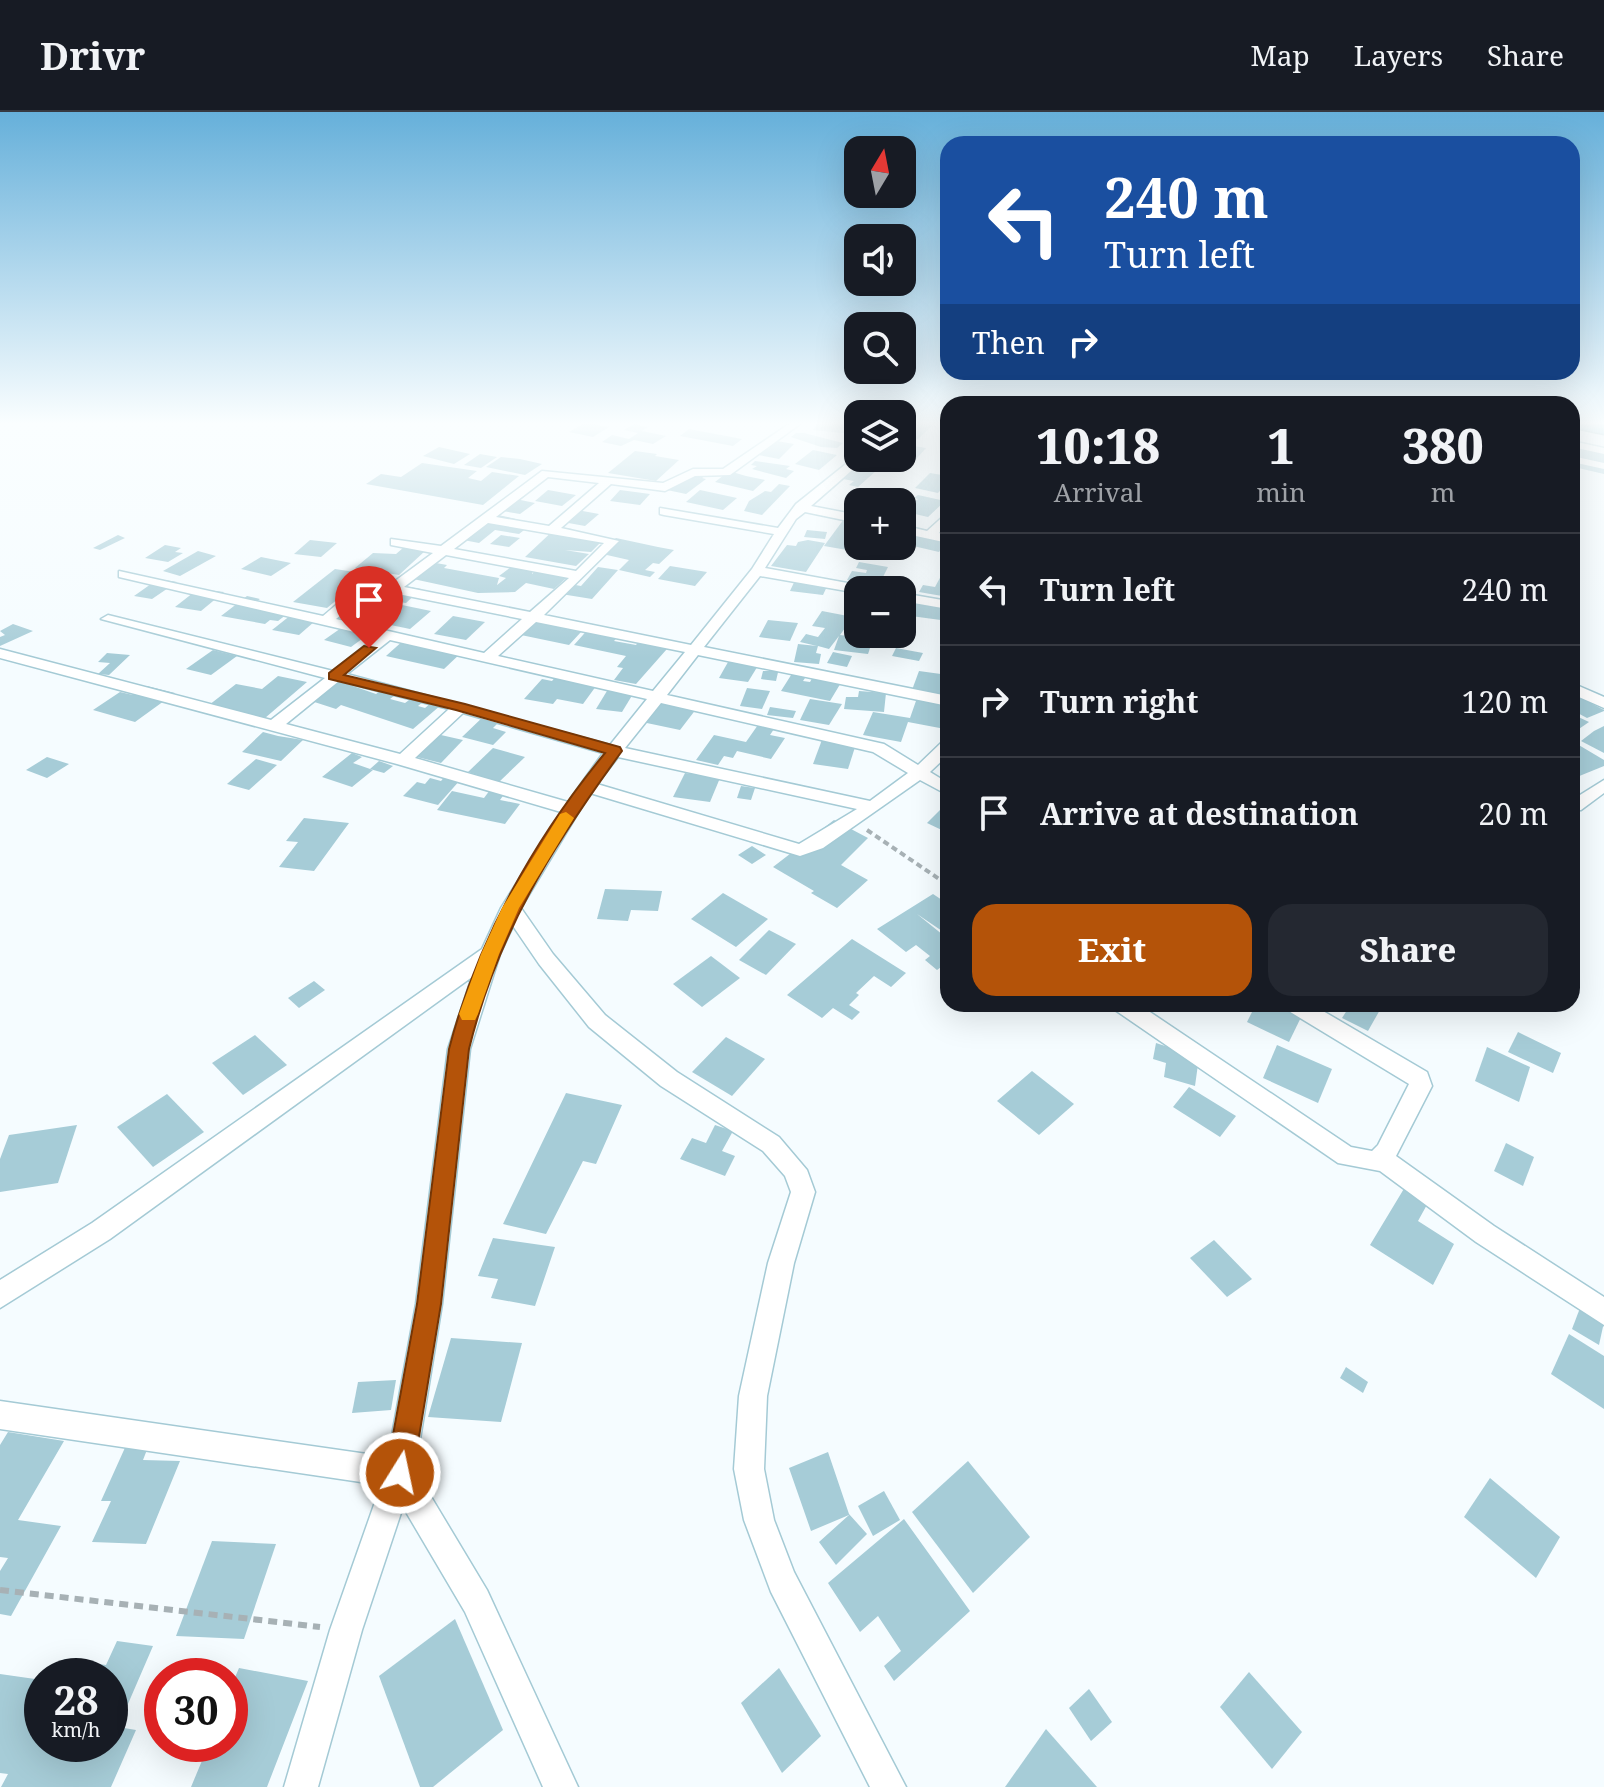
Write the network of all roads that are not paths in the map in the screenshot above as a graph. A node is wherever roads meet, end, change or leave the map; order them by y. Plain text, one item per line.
1 (505, 502) edge
2 (584, 502) edge
3 (806, 502) edge
4 (800, 507) junction
5 (664, 511) dead end
6 (844, 516) edge
7 (483, 518) junction
8 (940, 524) edge
9 (554, 528) junction
10 (782, 532) junction
11 (916, 532) edge
12 (930, 535) junction
13 (940, 537) edge
14 (396, 542) dead end
15 (441, 551) junction
16 (757, 571) junction
17 (124, 574) dead end
18 (579, 576) junction
19 (844, 586) edge
20 (393, 589) junction
21 (916, 599) edge
22 (940, 604) edge
23 (535, 616) junction
24 (108, 619) dead end
25 (326, 620) junction
26 (387, 635) junction
27 (696, 649) junction
28 (0, 653) edge
29 (488, 657) junction
30 (334, 676) junction
31 (1580, 695) edge
32 (654, 696) junction
33 (940, 699) edge
34 (1604, 703) edge
35 (460, 707) junction
36 (274, 726) junction
37 (614, 751) junction
38 (940, 753) edge
39 (403, 760) junction
40 (920, 772) junction
41 (940, 785) edge
42 (1604, 785) edge
43 (586, 786) junction
44 (1580, 802) edge
45 (873, 807) junction
46 (572, 809) junction
47 (511, 908) junction
48 (490, 954) junction
49 (1134, 1012) edge
50 (1307, 1012) edge
51 (1381, 1158) junction
52 (0, 1295) edge
53 (1604, 1312) edge
54 (0, 1415) edge
55 (400, 1473) junction
56 (301, 1787) edge
57 (561, 1787) edge
58 (889, 1787) edge

1 - 7 street
2 - 9 street
3 - 4 street
4 - 6 street
4 - 10 street
5 - 10 street
7 - 9 street
7 - 15 street
8 - 12 street
9 - 18 street
10 - 16 street
11 - 12 street
12 - 13 street
14 - 15 street
15 - 18 street
15 - 20 street
16 - 19 street
16 - 27 street
17 - 25 street
18 - 23 street
20 - 23 street
20 - 25 street
21 - 22 street
23 - 27 street
23 - 29 street
24 - 30 street
25 - 26 street
26 - 29 street
26 - 30 street
27 - 32 street
27 - 33 street
28 - 36 street
29 - 32 street
30 - 35 street
30 - 36 street
31 - 34 street
32 - 37 street
32 - 40 street
35 - 37 street
35 - 39 street
36 - 39 street
37 - 43 street
37 - 45 street
38 - 40 street
39 - 46 street
40 - 41 street
40 - 45 street
42 - 44 street
43 - 45 street
43 - 46 street
46 - 47 street
47 - 48 street
47 - 58 street
48 - 52 street
48 - 55 street
49 - 51 street
50 - 51 street
51 - 53 street
54 - 55 street
55 - 56 street
55 - 57 street

